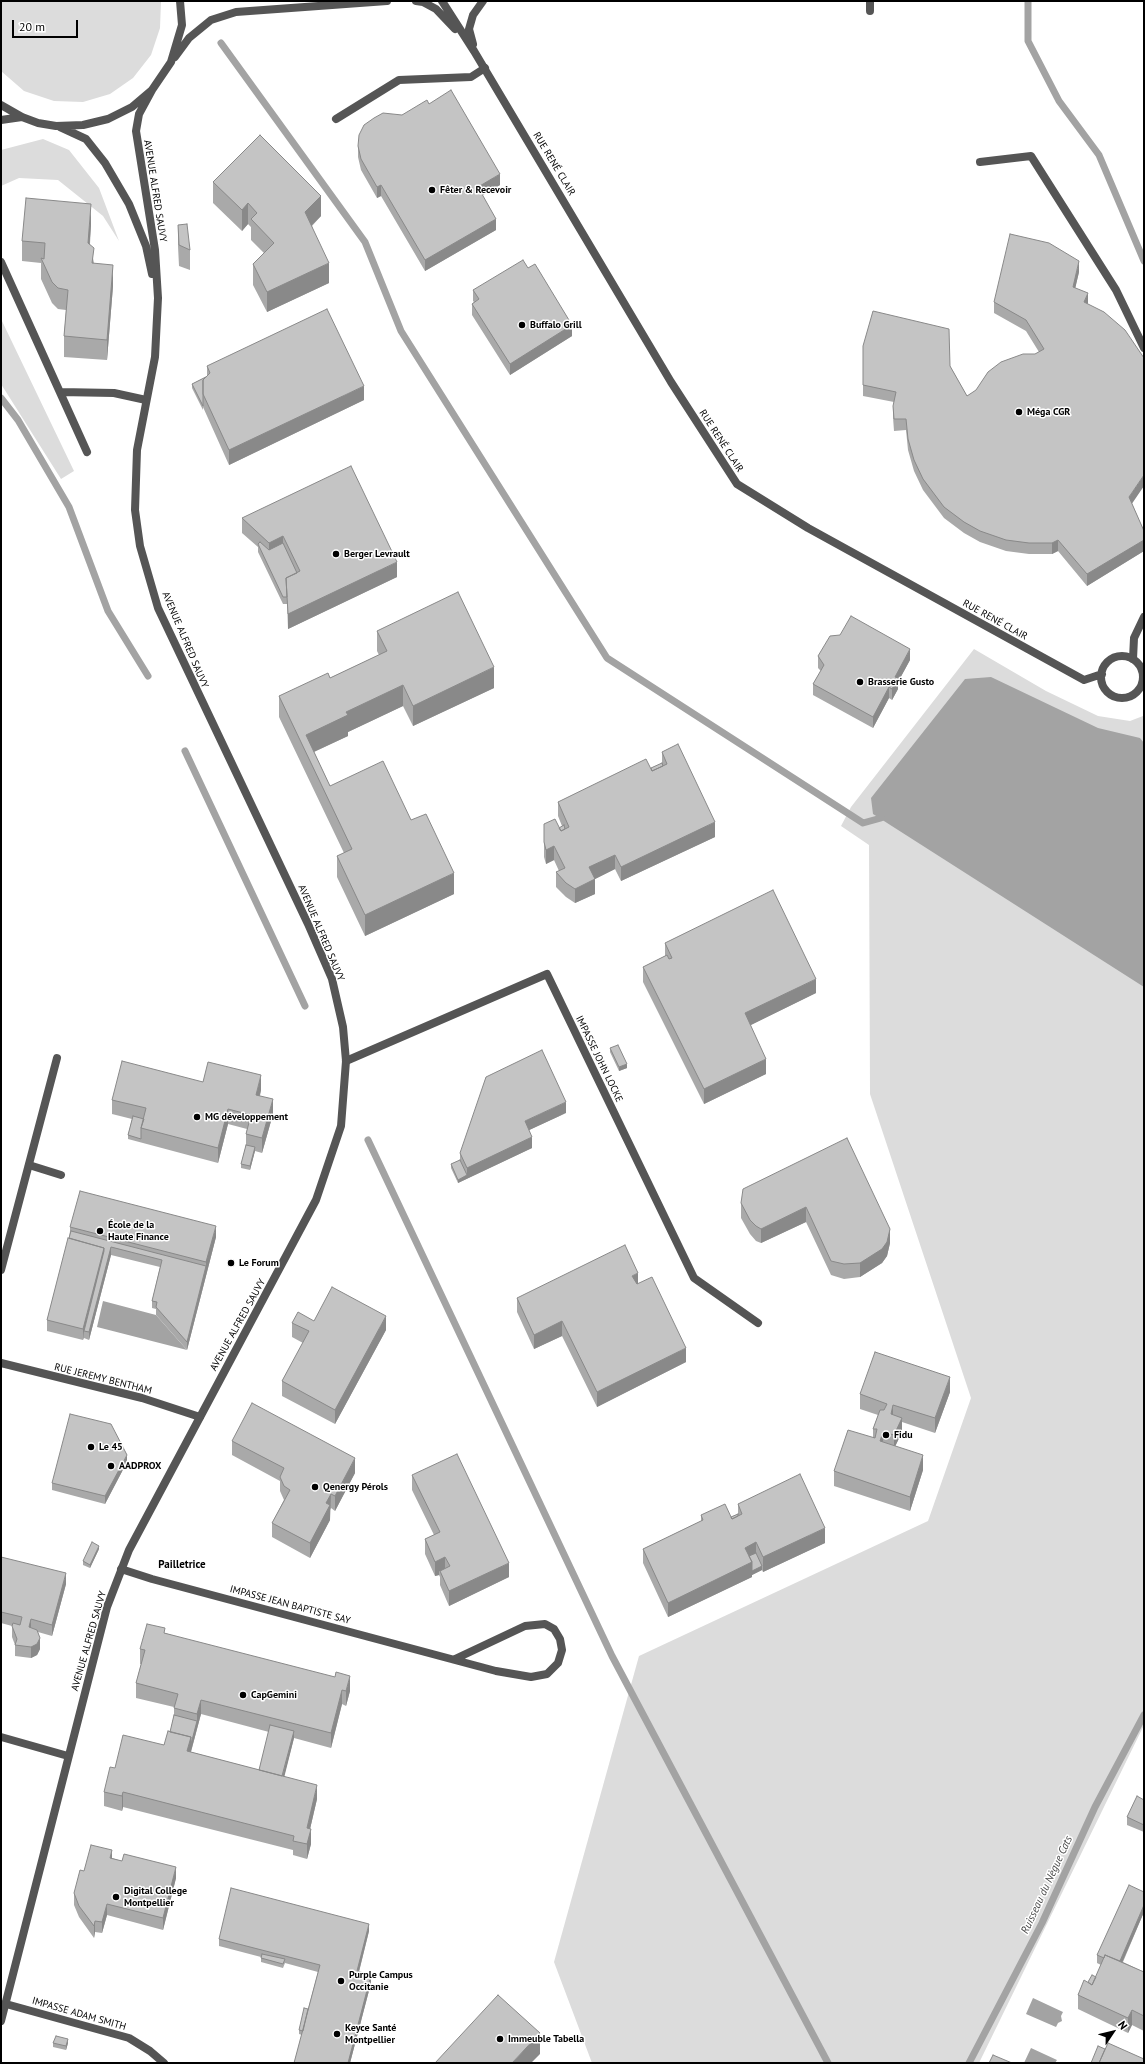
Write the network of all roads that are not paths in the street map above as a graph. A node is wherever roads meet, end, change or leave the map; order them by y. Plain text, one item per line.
1 (180, 1) edge
2 (387, 1) edge
3 (416, 1) edge
4 (442, 1) edge
5 (483, 1) edge
6 (870, 1) edge
7 (870, 11) dead end
8 (474, 51) junction
9 (171, 62) junction
10 (485, 68) junction
11 (152, 90) junction
12 (1, 105) edge
13 (22, 117) junction
14 (336, 119) dead end
15 (1, 120) edge
16 (56, 126) junction
17 (980, 162) dead end
18 (1, 262) edge
19 (158, 298) junction
20 (1144, 348) edge
21 (60, 392) junction
22 (146, 400) junction
23 (87, 452) dead end
24 (1144, 617) edge
25 (1133, 659) junction
26 (1102, 674) junction
27 (57, 1058) dead end
28 (346, 1061) junction
29 (29, 1165) junction
30 (61, 1175) dead end
31 (1, 1270) edge
32 (758, 1323) dead end
33 (1, 1363) edge
34 (200, 1417) junction
35 (121, 1569) junction
36 (455, 1659) junction
37 (1, 1738) edge
38 (68, 1756) junction
39 (6, 2004) junction
40 (1, 2021) edge
41 (164, 2063) edge

1 - 9 street
2 - 9 street
3 - 8 street, RUE RENÉ CLAIR
4 - 8 street, RUE RENÉ CLAIR
5 - 8 street, RUE RENÉ CLAIR
6 - 7 street
8 - 10 street, RUE RENÉ CLAIR
9 - 11 street
10 - 14 street
10 - 26 street, RUE RENÉ CLAIR
11 - 16 street
11 - 19 street, AVENUE ALFRED SAUVY
12 - 13 street
13 - 15 street
13 - 16 street
16 - 19 street, AVENUE ALFRED SAUVY
17 - 20 street
18 - 21 street
19 - 22 street, AVENUE ALFRED SAUVY
21 - 22 street
21 - 23 street
22 - 28 street, AVENUE ALFRED SAUVY
24 - 25 street
25 - 26 street
25 - 26 street
27 - 29 street
28 - 32 street, IMPASSE JOHN LOCKE
28 - 34 street, AVENUE ALFRED SAUVY
29 - 30 street
29 - 31 street
33 - 34 street, RUE JEREMY BENTHAM
34 - 35 street, AVENUE ALFRED SAUVY
35 - 36 street, IMPASSE JEAN BAPTISTE SAY
35 - 38 street, AVENUE ALFRED SAUVY
36 - 36 street, IMPASSE JEAN BAPTISTE SAY
37 - 38 street
38 - 39 street, AVENUE ALFRED SAUVY
39 - 40 street, AVENUE ALFRED SAUVY
39 - 41 street, IMPASSE ADAM SMITH

